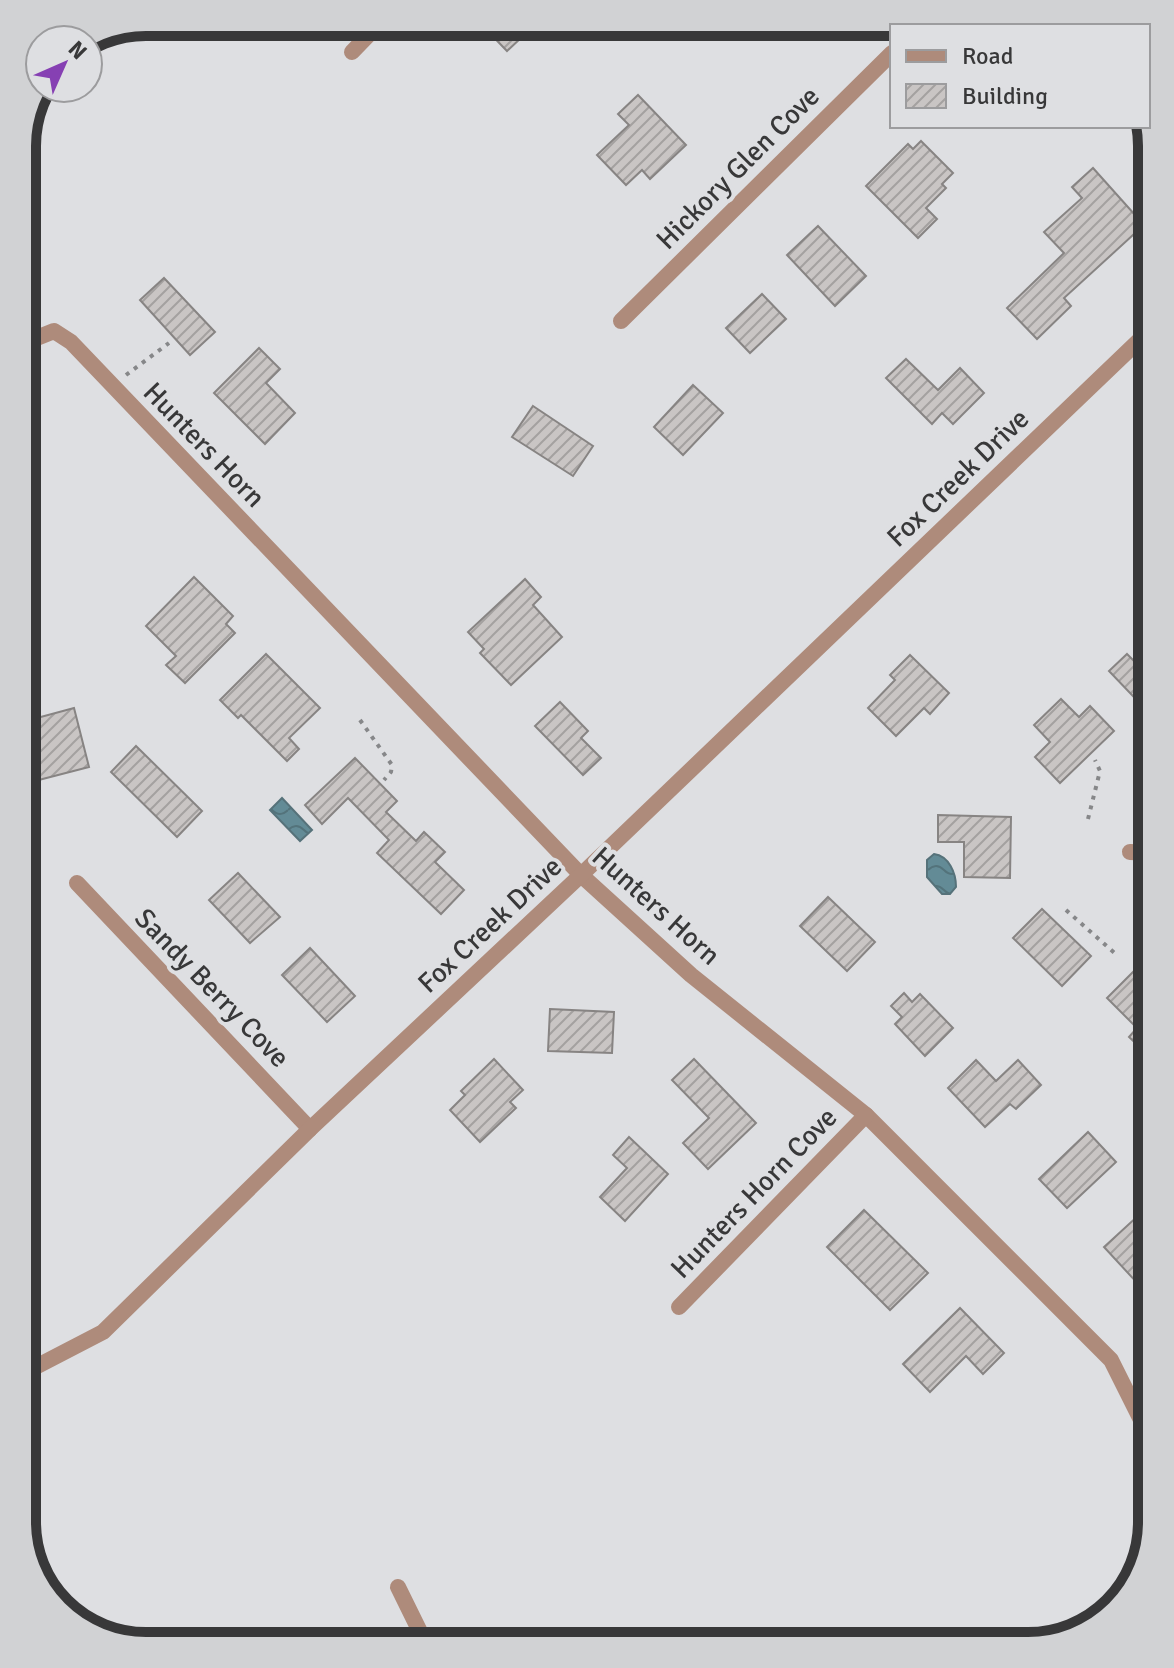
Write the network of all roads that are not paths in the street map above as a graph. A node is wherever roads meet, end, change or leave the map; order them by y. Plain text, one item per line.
1 (367, 36) edge
2 (352, 52) dead end
3 (890, 55) edge
4 (621, 321) dead end
5 (36, 338) edge
6 (1138, 341) edge
7 (1130, 852) dead end
8 (1138, 852) edge
9 (581, 875) junction
10 (77, 883) dead end
11 (866, 1115) junction
12 (310, 1129) junction
13 (679, 1307) dead end
14 (36, 1367) edge
15 (1138, 1414) edge
16 (398, 1587) dead end
17 (420, 1632) edge

1 - 2 street
3 - 4 street, Hickory Glen Cove
5 - 9 street, Hunters Horn
6 - 9 street, Fox Creek Drive
7 - 8 street
9 - 11 street, Hunters Horn
9 - 12 street, Fox Creek Drive
10 - 12 street, Sandy Berry Cove
11 - 13 street, Hunters Horn Cove
11 - 15 street, Hunters Horn
12 - 14 street, Fox Creek Drive
16 - 17 street

